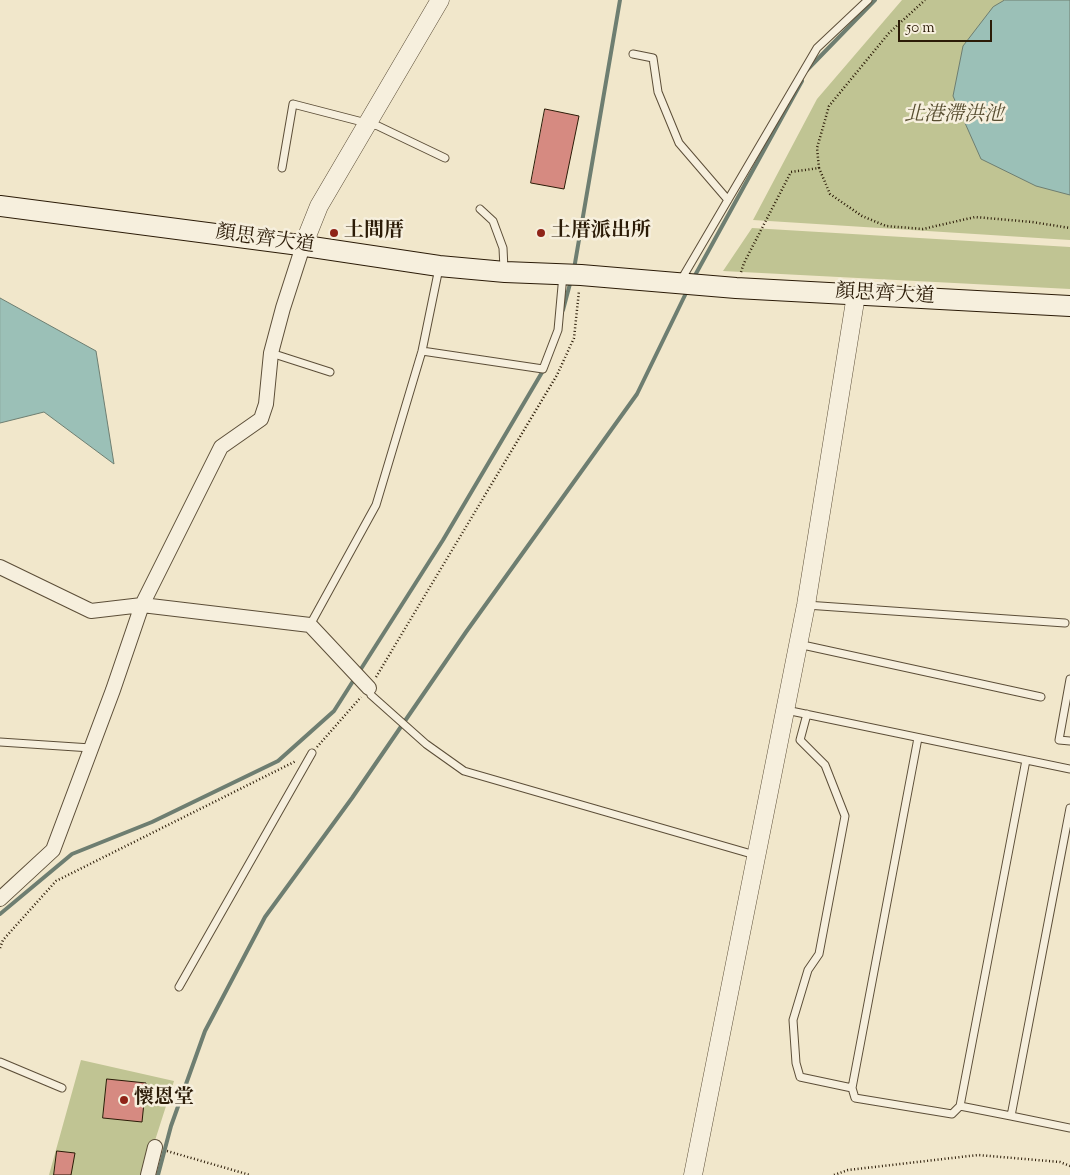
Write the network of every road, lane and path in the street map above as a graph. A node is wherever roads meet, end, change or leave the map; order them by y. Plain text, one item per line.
1 (440, 0) edge
2 (868, 0) edge
3 (924, 0) edge
4 (633, 54) dead end
5 (367, 124) junction
6 (445, 158) dead end
7 (282, 168) dead end
8 (819, 168) junction
9 (728, 200) junction
10 (0, 206) edge
11 (480, 208) dead end
12 (1070, 228) edge
13 (303, 246) junction
14 (440, 266) junction
15 (505, 272) junction
16 (563, 275) junction
17 (679, 283) junction
18 (736, 288) junction
19 (856, 294) junction
20 (1070, 306) edge
21 (422, 351) junction
22 (271, 353) junction
23 (330, 372) dead end
24 (0, 567) edge
25 (806, 604) junction
26 (142, 605) junction
27 (1065, 623) dead end
28 (310, 625) junction
29 (798, 644) junction
30 (1070, 679) edge
31 (369, 688) joint
32 (1041, 697) dead end
33 (785, 710) junction
34 (807, 714) junction
35 (918, 738) junction
36 (1070, 740) edge
37 (0, 742) edge
38 (91, 748) junction
39 (312, 753) dead end
40 (1026, 760) junction
41 (1070, 769) edge
42 (1070, 808) edge
43 (757, 856) junction
44 (0, 899) edge
45 (179, 987) dead end
46 (0, 1062) edge
47 (62, 1088) dead end
48 (852, 1088) junction
49 (960, 1106) junction
50 (1011, 1116) junction
51 (1070, 1128) edge
52 (156, 1148) joint
53 (1070, 1166) edge
54 (148, 1175) edge
55 (250, 1175) edge
56 (693, 1175) edge
57 (834, 1175) edge

1 - 5 street
2 - 9 lane
3 - 8 path
4 - 9 lane
5 - 6 lane
5 - 7 lane
5 - 13 street
8 - 12 path
8 - 18 path
9 - 17 lane
10 - 13 main road, 顏思齊大道
11 - 15 lane
13 - 14 main road, 顏思齊大道
13 - 22 street
14 - 15 main road, 顏思齊大道
14 - 21 lane
15 - 16 main road, 顏思齊大道
16 - 17 main road, 顏思齊大道
16 - 21 lane
17 - 18 main road, 顏思齊大道
18 - 19 main road, 顏思齊大道
19 - 20 main road, 顏思齊大道
19 - 25 street
21 - 28 lane
22 - 23 lane
22 - 26 street
24 - 26 street
25 - 27 lane
25 - 29 street
26 - 28 street
26 - 38 street
28 - 31 street
29 - 32 lane
29 - 33 street
30 - 36 lane
31 - 43 lane
33 - 34 lane
33 - 43 street
34 - 35 lane
34 - 48 lane
35 - 40 lane
35 - 48 lane
37 - 38 lane
38 - 44 street
39 - 45 lane
40 - 41 lane
40 - 49 lane
42 - 50 lane
43 - 56 street
46 - 47 lane
48 - 49 lane
49 - 50 lane
50 - 51 lane
52 - 54 street
52 - 55 path
53 - 57 path

